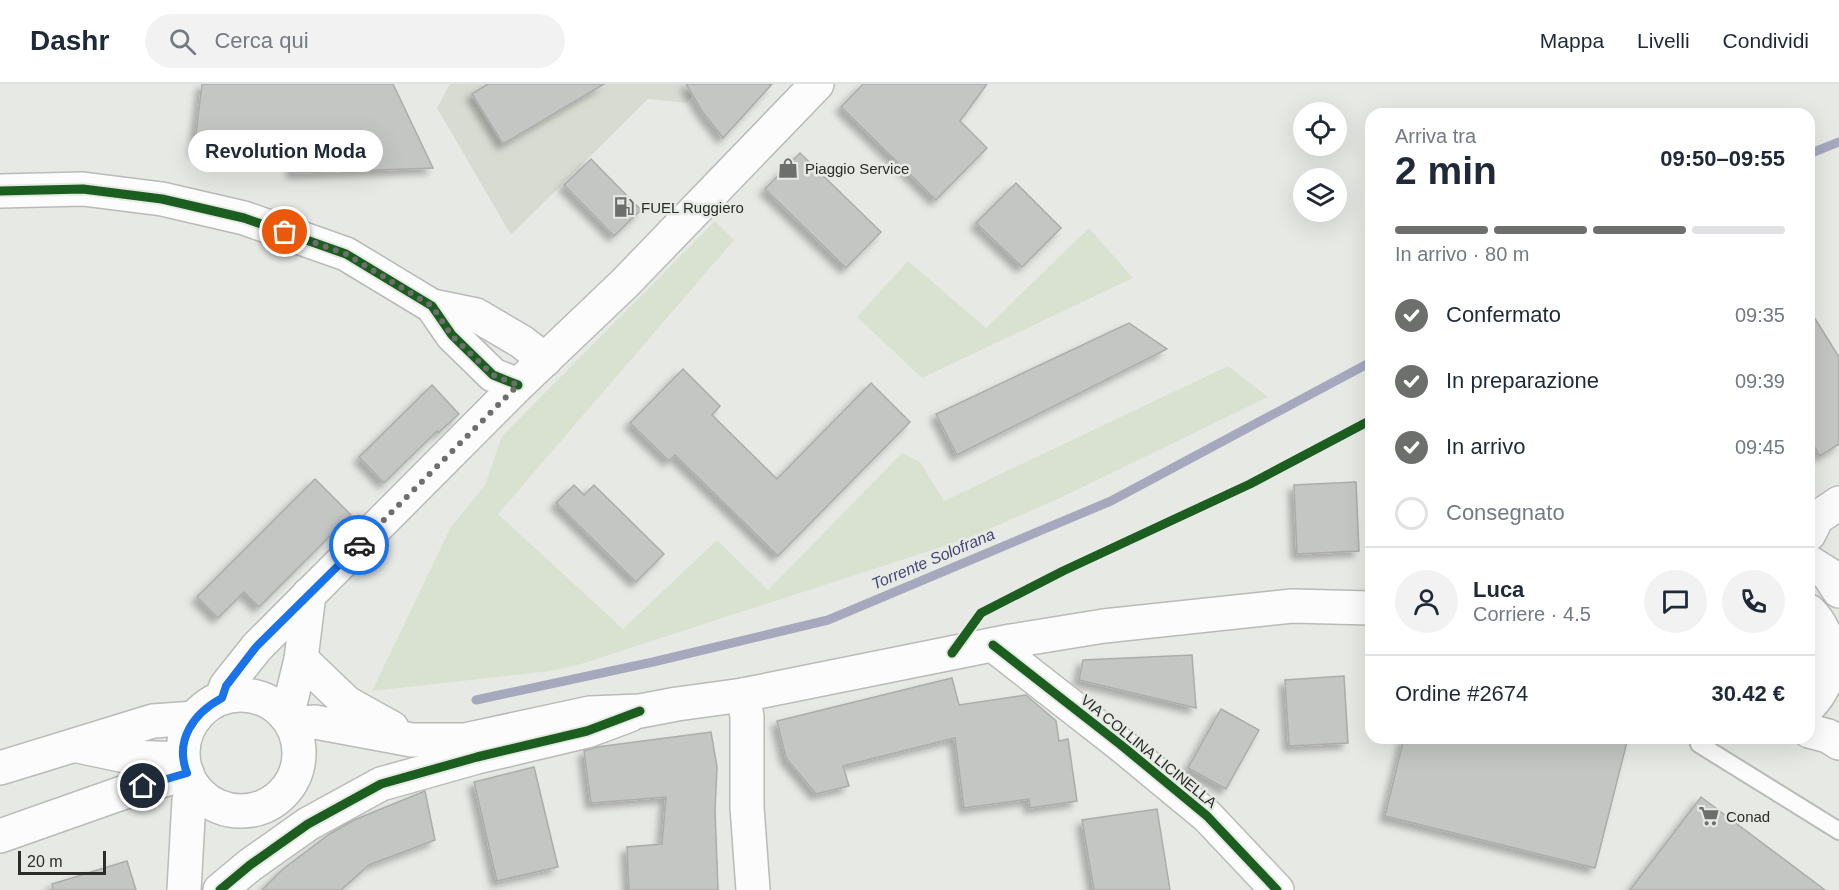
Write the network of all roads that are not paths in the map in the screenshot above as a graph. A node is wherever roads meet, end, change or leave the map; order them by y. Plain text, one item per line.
1 (817, 84) edge
2 (0, 191) edge
3 (432, 306) junction
4 (545, 360) junction
5 (518, 385) junction
6 (1815, 566) edge
7 (1839, 591) edge
8 (309, 594) junction
9 (1365, 608) edge
10 (1815, 618) edge
11 (993, 645) junction
12 (1836, 653) edge
13 (301, 659) junction
14 (743, 695) junction
15 (222, 698) junction
16 (1815, 699) edge
17 (640, 711) junction
18 (195, 718) junction
19 (289, 720) junction
20 (1815, 733) edge
21 (412, 740) junction
22 (1839, 743) edge
23 (1702, 744) edge
24 (76, 745) junction
25 (0, 768) edge
26 (189, 774) junction
27 (1839, 831) edge
28 (0, 836) edge
29 (184, 890) edge
30 (220, 890) edge
31 (753, 890) edge
32 (1277, 890) edge

1 - 4 main road
2 - 3 main road
3 - 4 main road
3 - 5 main road
4 - 5 main road
5 - 8 main road
6 - 7 main road
8 - 13 main road
8 - 15 main road
9 - 11 main road
10 - 12 main road
11 - 14 main road
11 - 32 main road, VIA COLLINA LICINELLA
12 - 16 main road
13 - 19 main road
13 - 21 main road
14 - 17 main road
14 - 31 main road
15 - 18 main road
15 - 19 main road
17 - 21 main road
17 - 30 main road
18 - 24 main road
18 - 26 main road
19 - 21 main road
19 - 26 main road
20 - 22 main road
23 - 27 lane
24 - 25 main road
24 - 26 main road
26 - 28 main road
26 - 29 main road

